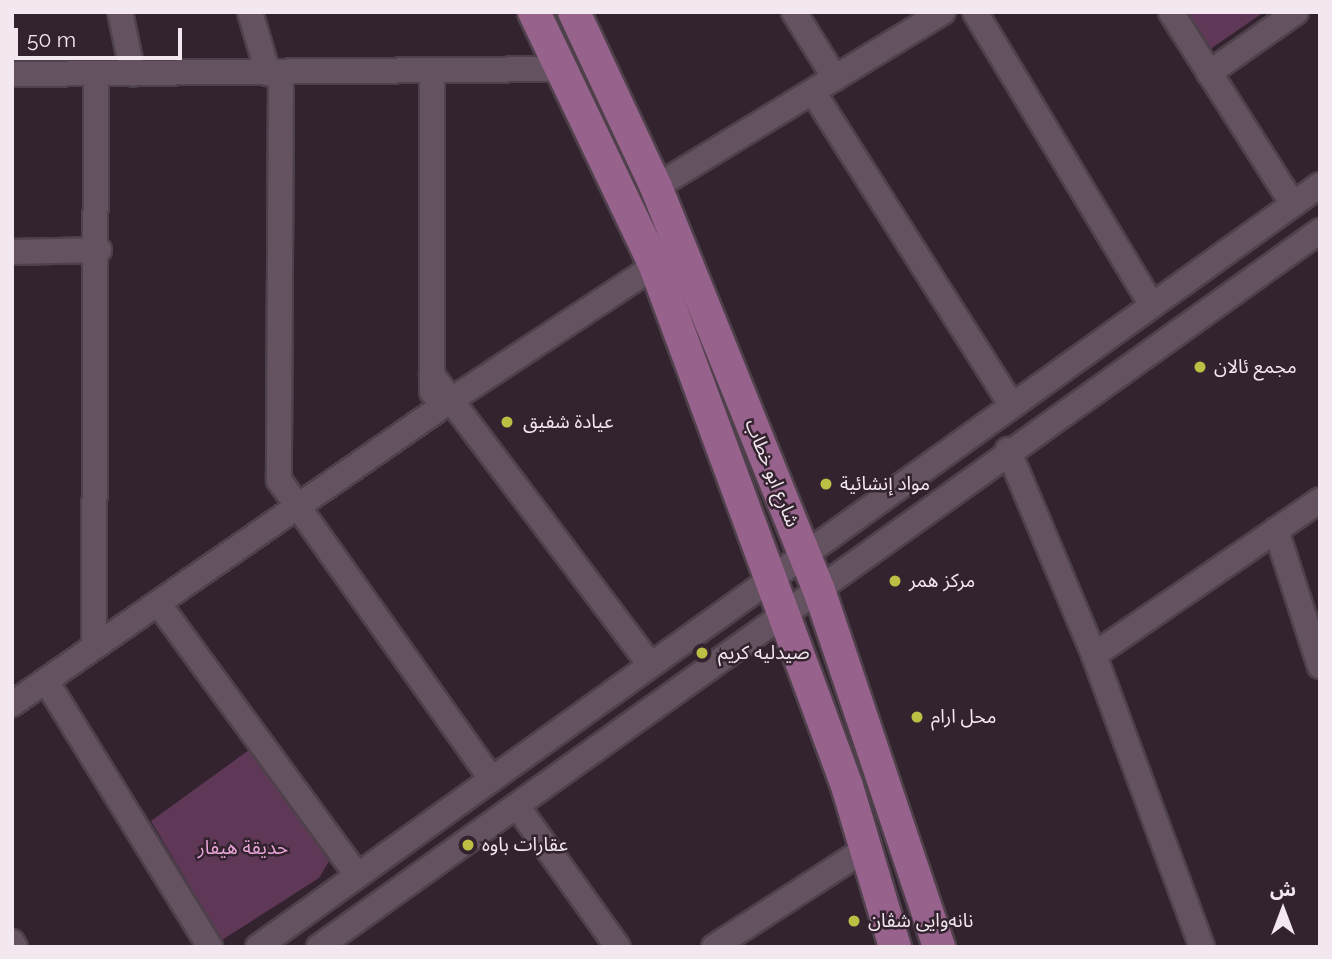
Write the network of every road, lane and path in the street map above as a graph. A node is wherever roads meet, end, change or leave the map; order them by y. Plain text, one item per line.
1 (120, 12) edge
2 (250, 12) edge
3 (534, 12) edge
4 (574, 12) edge
5 (794, 12) edge
6 (943, 12) edge
7 (975, 12) edge
8 (1171, 12) edge
9 (1296, 12) edge
10 (564, 69) junction
11 (432, 71) junction
12 (275, 73) junction
13 (1209, 73) junction
14 (12, 74) edge
15 (96, 74) junction
16 (133, 74) junction
17 (835, 78) junction
18 (813, 92) junction
19 (1320, 185) edge
20 (656, 187) junction
21 (1292, 203) junction
22 (1320, 231) edge
23 (99, 250) junction
24 (12, 252) edge
25 (655, 266) junction
26 (1152, 305) junction
27 (1012, 405) junction
28 (441, 407) junction
29 (1008, 450) junction
30 (1320, 500) edge
31 (297, 506) junction
32 (1276, 530) junction
33 (804, 552) junction
34 (771, 577) junction
35 (819, 590) junction
36 (158, 603) junction
37 (783, 618) junction
38 (94, 647) junction
39 (1094, 655) junction
40 (650, 664) junction
41 (1320, 666) edge
42 (46, 681) junction
43 (12, 704) edge
44 (491, 779) junction
45 (517, 806) junction
46 (867, 848) junction
47 (358, 875) junction
48 (210, 947) edge
49 (258, 947) edge
50 (319, 947) edge
51 (618, 947) edge
52 (714, 947) edge
53 (895, 947) edge
54 (939, 947) edge
55 (1202, 947) edge

1 - 16 street
2 - 12 street
3 - 10 main road, شارع ابو خطاب
4 - 20 main road, شارع ابو خطاب
5 - 17 street
6 - 17 street
7 - 26 street
8 - 13 street
9 - 13 street
10 - 11 street
10 - 25 main road, شارع ابو خطاب
11 - 12 street
11 - 28 street
12 - 16 street
12 - 31 street
13 - 21 street
14 - 15 street
15 - 16 street
15 - 23 street
17 - 18 street
18 - 20 street
18 - 27 street
19 - 21 street
20 - 33 main road, شارع ابو خطاب
21 - 26 street
22 - 29 street
23 - 24 street
23 - 38 street
25 - 28 street
25 - 34 main road, شارع ابو خطاب
26 - 27 street
27 - 33 street
28 - 31 street
28 - 40 street
29 - 35 street
29 - 39 street
30 - 32 street
31 - 36 street
31 - 44 street
32 - 39 street
32 - 41 street
33 - 34 street
33 - 35 main road, شارع ابو خطاب
34 - 37 main road, شارع ابو خطاب
34 - 40 street
35 - 37 street
35 - 54 main road, شارع ابو خطاب
36 - 38 street
36 - 47 street
37 - 45 street
37 - 46 main road, شارع ابو خطاب
38 - 42 street
39 - 55 street
40 - 44 street
42 - 43 street
42 - 48 street
44 - 47 street
45 - 50 street
45 - 51 street
46 - 52 street
46 - 53 main road, شارع ابو خطاب
47 - 49 street

